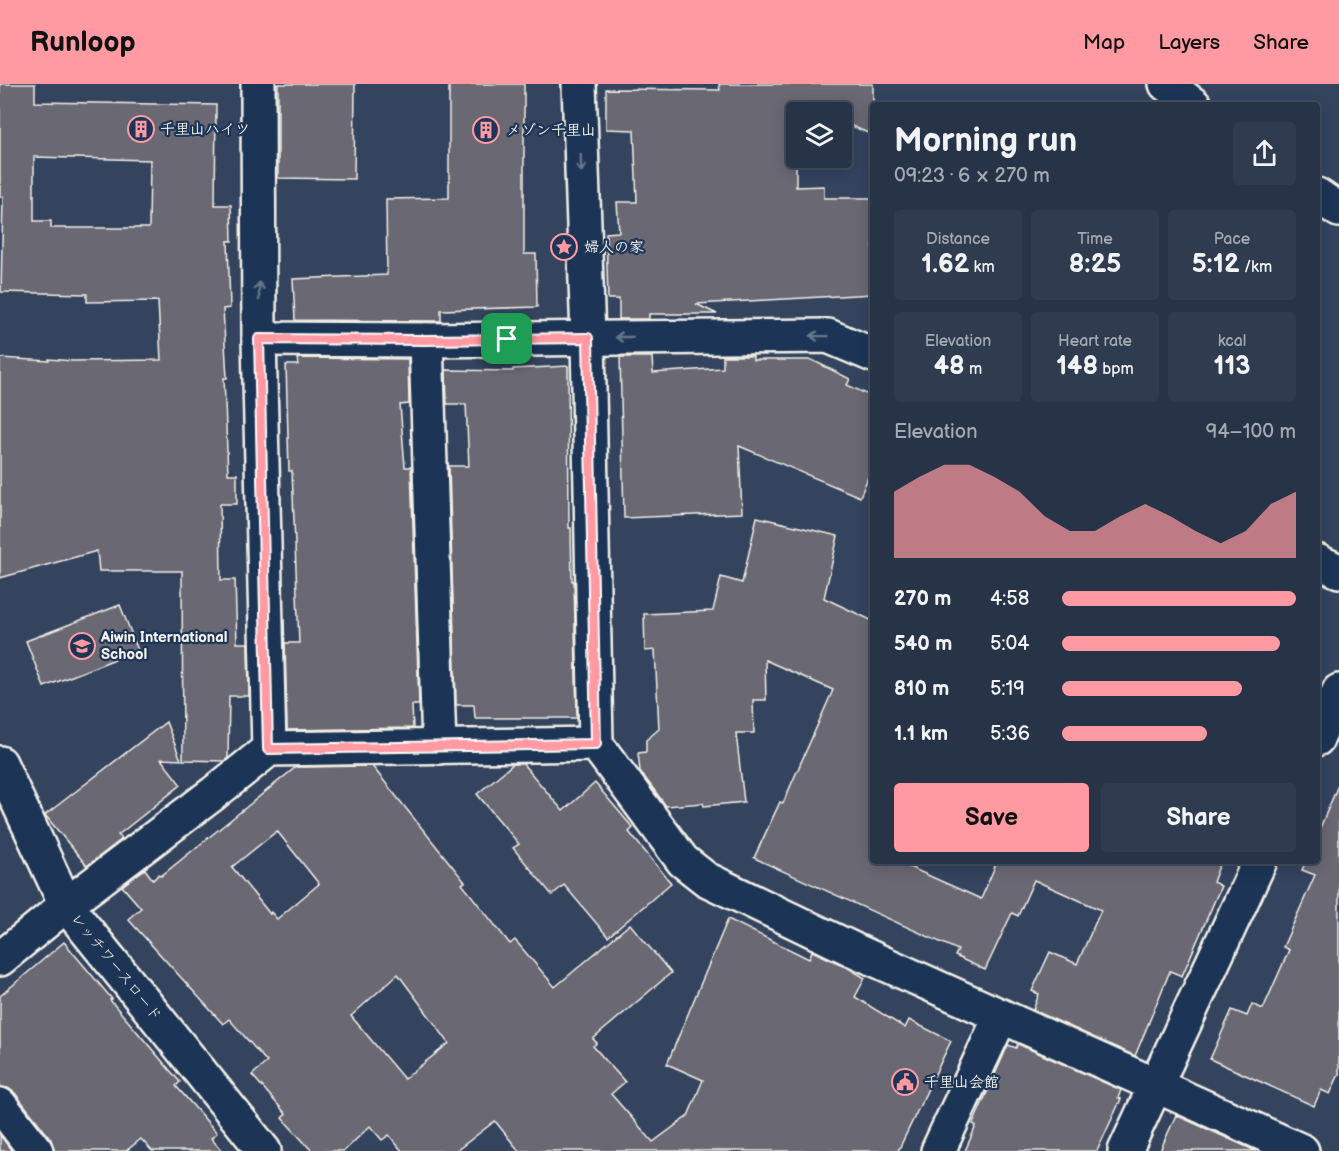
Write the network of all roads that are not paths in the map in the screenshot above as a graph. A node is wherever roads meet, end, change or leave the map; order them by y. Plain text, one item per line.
1 (258, 84) edge
2 (579, 84) edge
3 (1166, 84) edge
4 (1190, 102) edge
5 (1320, 197) edge
6 (1339, 210) edge
7 (588, 338) junction
8 (259, 339) junction
9 (426, 340) junction
10 (870, 354) edge
11 (1320, 562) edge
12 (1339, 571) edge
13 (1339, 691) edge
14 (1320, 732) edge
15 (596, 744) junction
16 (439, 747) junction
17 (268, 749) junction
18 (0, 763) edge
19 (1259, 864) edge
20 (66, 905) junction
21 (0, 959) edge
22 (1000, 1016) junction
23 (1156, 1085) junction
24 (0, 1105) edge
25 (36, 1151) edge
26 (264, 1151) edge
27 (938, 1151) edge
28 (1125, 1151) edge
29 (1302, 1151) edge

8 -> 1 street
2 -> 7 street
3 - 4 street
5 - 6 street
7 - 9 street
10 -> 7 street
7 - 15 street
8 - 9 street
8 - 17 street
9 - 16 street
11 - 12 street
13 - 14 street
15 - 16 street
15 - 22 street
16 - 17 street
17 - 20 street
18 - 20 street, レッチワースロード
19 - 23 street
20 - 21 street
20 - 26 street, レッチワースロード
22 - 23 street
22 - 27 street
23 - 28 street
23 - 29 street
24 - 25 street

